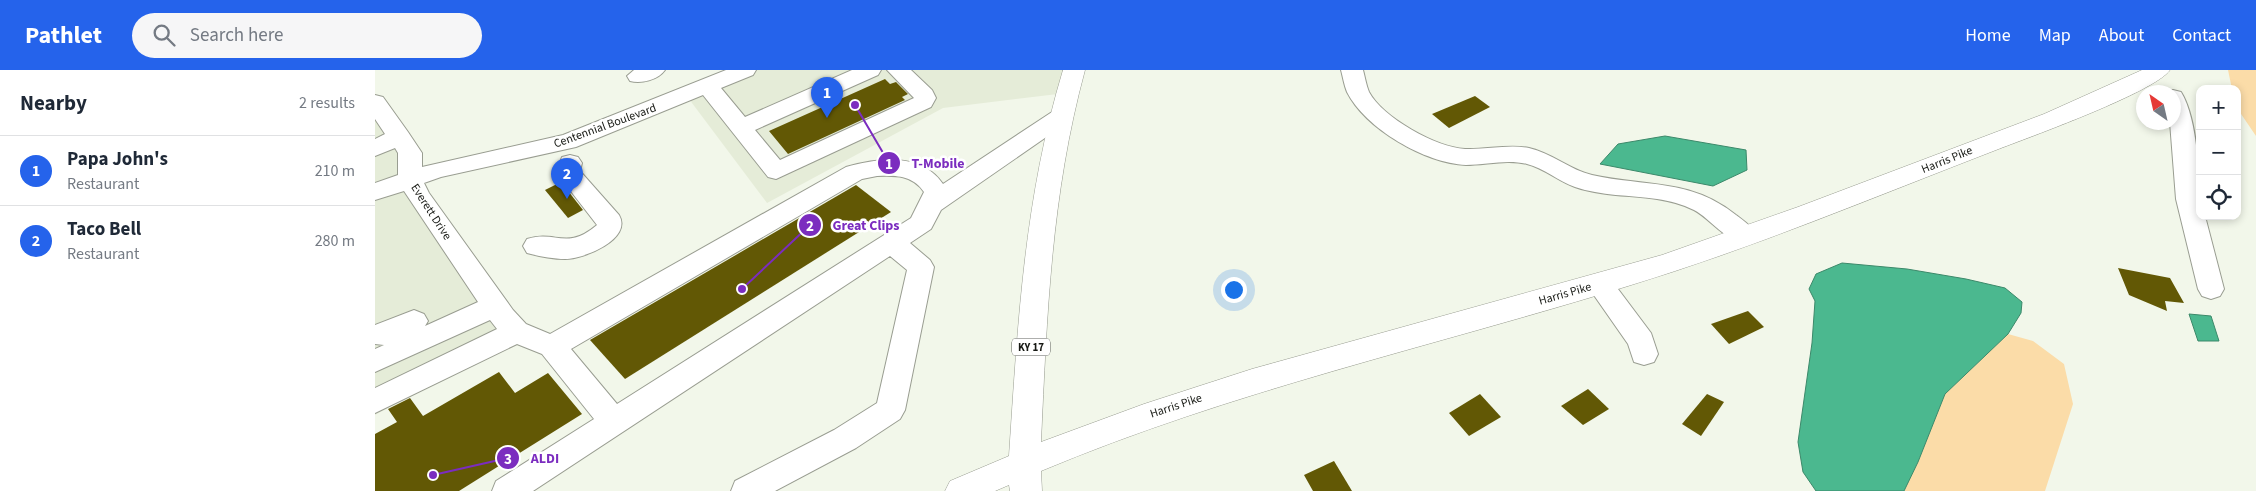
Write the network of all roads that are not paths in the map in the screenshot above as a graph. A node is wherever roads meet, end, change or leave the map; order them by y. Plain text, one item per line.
1 (745, 70) edge
2 (869, 70) edge
3 (1074, 70) edge
4 (1352, 70) edge
5 (2154, 73) edge
6 (905, 84) edge
7 (2165, 85) edge
8 (708, 86) junction
9 (375, 102) edge
10 (1060, 117) junction
11 (2181, 124) edge
12 (741, 127) junction
13 (399, 138) junction
14 (375, 148) edge
15 (570, 163) dead end
16 (409, 178) junction
17 (375, 192) edge
18 (932, 204) junction
19 (1745, 236) junction
20 (892, 243) junction
21 (536, 246) dead end
22 (1600, 284) junction
23 (2211, 289) dead end
24 (505, 318) junction
25 (414, 320) dead end
26 (552, 346) junction
27 (377, 348) edge
28 (1644, 354) dead end
29 (375, 401) edge
30 (614, 422) junction
31 (1025, 476) edge
32 (507, 491) edge
33 (746, 491) edge
34 (961, 491) edge

1 - 8 street, Centennial Boulevard
2 - 12 street
3 - 10 main road, KY 17
4 - 19 street
5 - 7 street
5 - 19 main road, Harris Pike
6 - 12 street
8 - 12 street
8 - 16 street, Centennial Boulevard
9 - 13 street, Everett Drive
10 - 18 street
10 - 31 main road, KY 17
11 - 23 street
13 - 14 street
13 - 16 street, Everett Drive
15 - 21 street
16 - 17 street, Centennial Boulevard
16 - 24 street, Everett Drive
18 - 20 street
18 - 26 street
19 - 22 main road, Harris Pike
20 - 30 street
20 - 33 street
22 - 28 street
22 - 31 main road, Harris Pike
24 - 26 street
24 - 27 street
24 - 29 street
25 - 27 street
26 - 30 street
30 - 32 street
31 - 34 main road, Harris Pike

